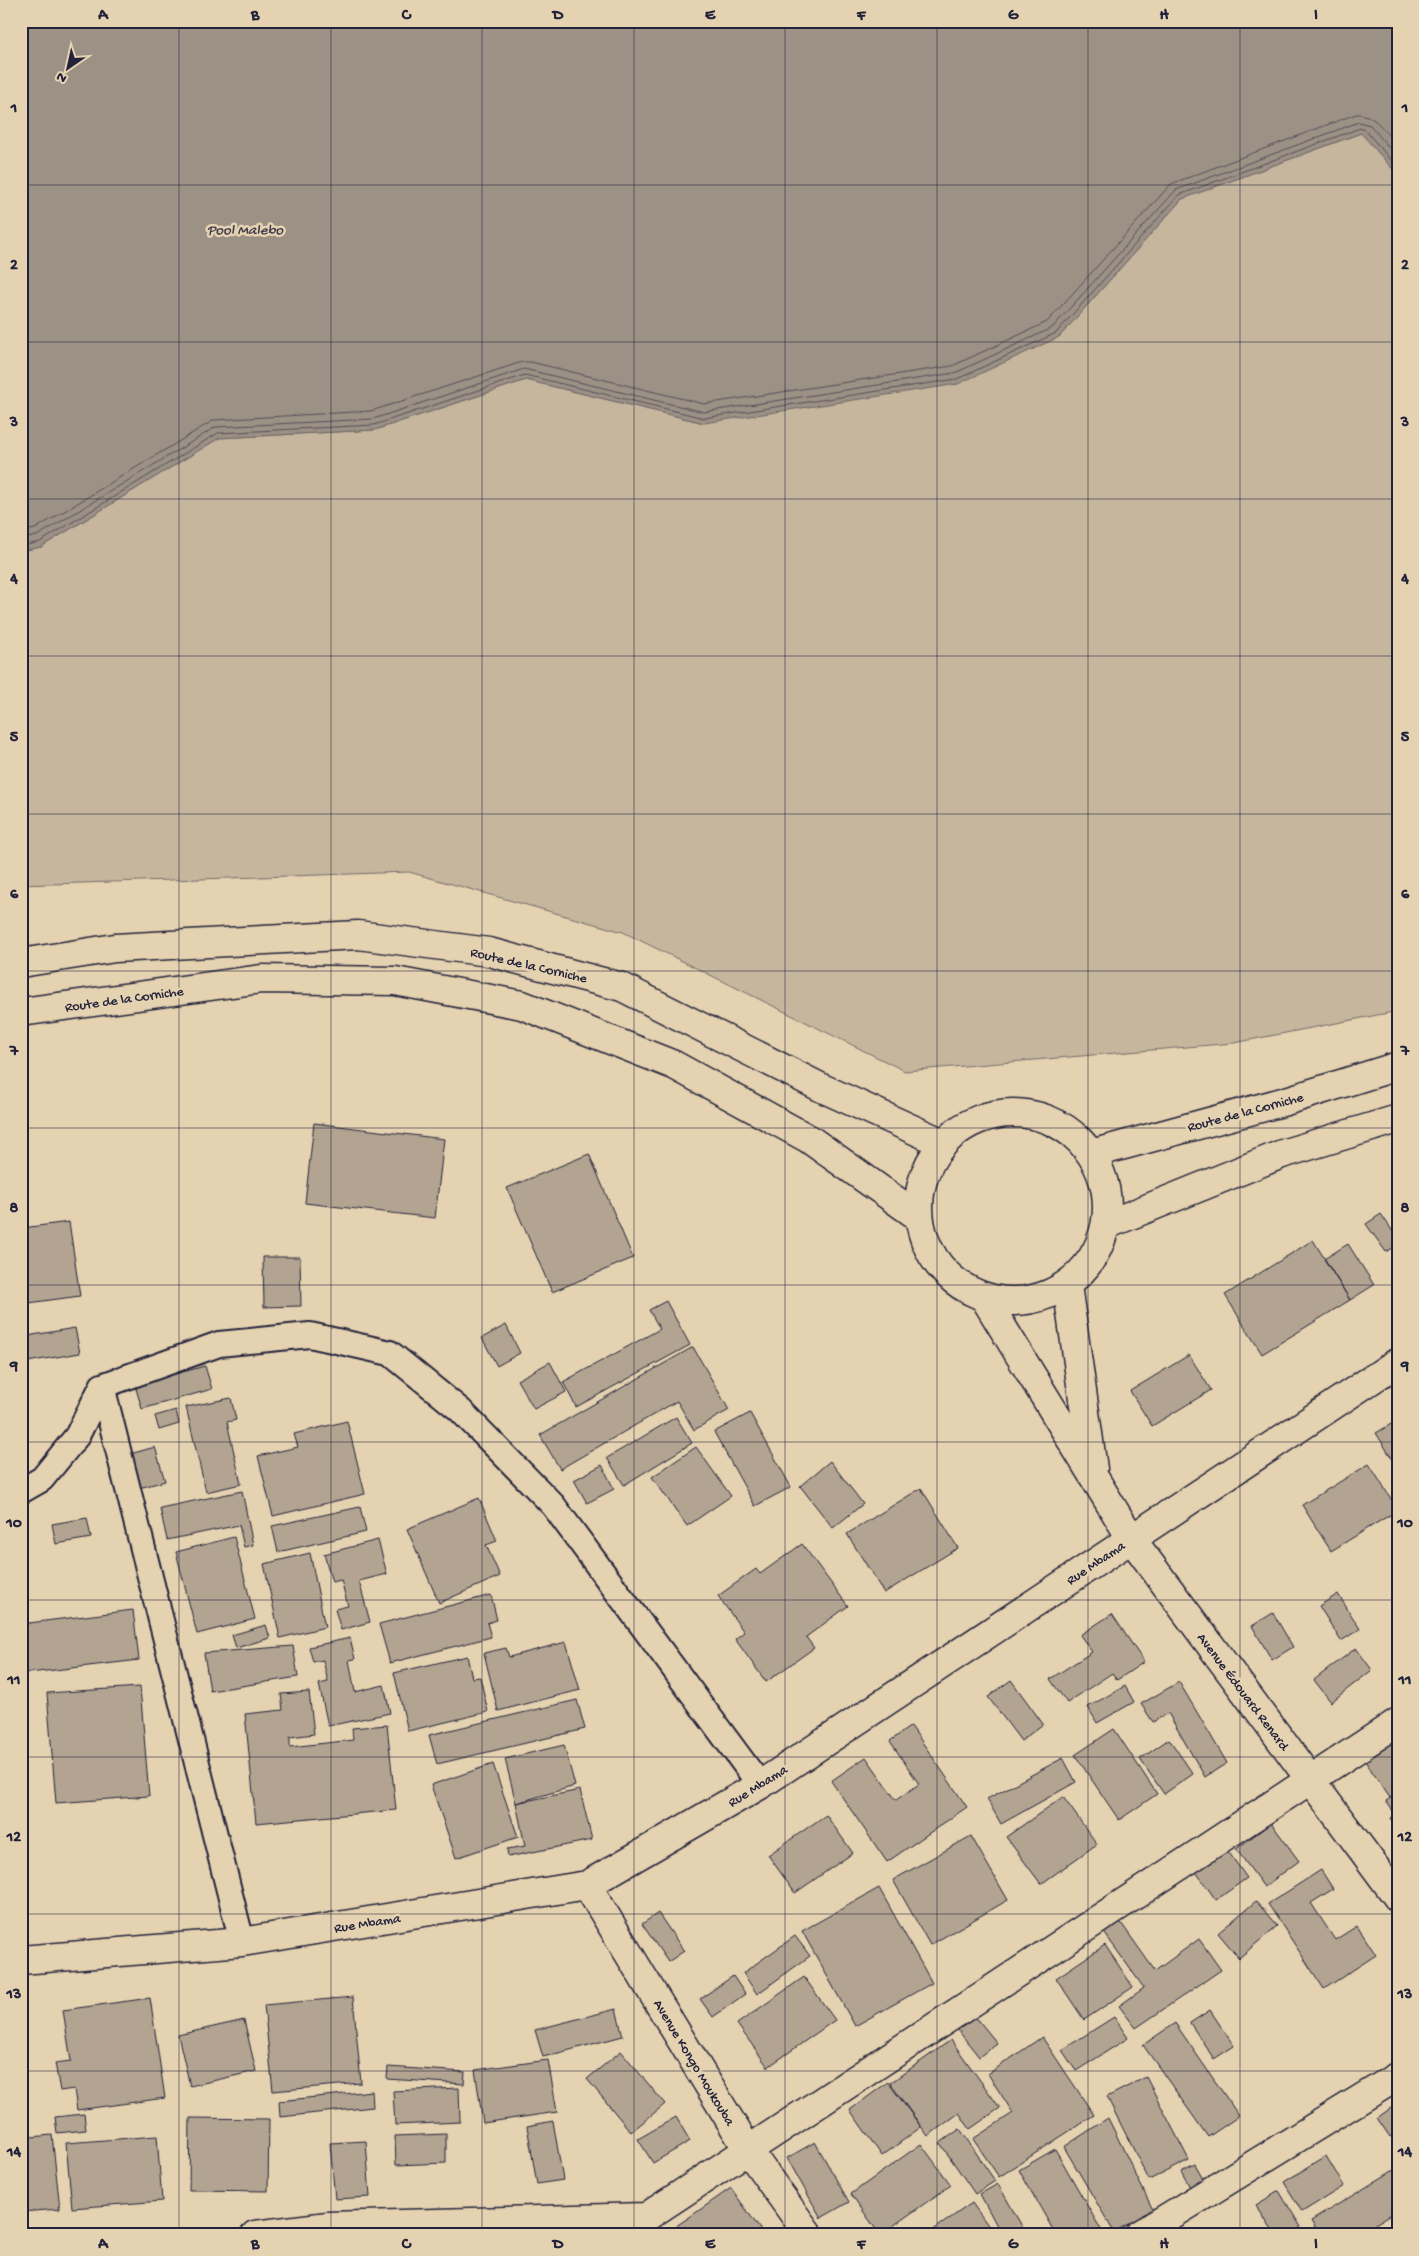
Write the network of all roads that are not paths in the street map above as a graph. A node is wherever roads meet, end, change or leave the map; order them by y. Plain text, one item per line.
1 (21, 963) edge
2 (21, 1012) edge
3 (1398, 1066) edge
4 (1398, 1119) edge
5 (942, 1143) junction
6 (1091, 1154) junction
7 (919, 1217) junction
8 (1106, 1225) junction
9 (1067, 1285) junction
10 (984, 1297) junction
11 (1398, 1362) edge
12 (102, 1386) junction
13 (1095, 1480) junction
14 (21, 1491) edge
15 (1131, 1538) junction
16 (1398, 1722) edge
17 (1310, 1780) junction
18 (760, 1784) junction
19 (587, 1885) junction
20 (1398, 1898) edge
21 (242, 1942) junction
22 (21, 1960) edge
23 (1398, 2076) edge
24 (748, 2150) junction
25 (645, 2218) junction
26 (255, 2235) edge
27 (619, 2235) edge
28 (809, 2235) edge
29 (1139, 2235) edge

1 - 5 street, Route de la Corniche
2 - 7 street, Route de la Corniche
3 - 6 street, Route de la Corniche
4 - 8 street
5 - 6 street
5 - 7 street
6 - 8 street
7 - 10 street
8 - 9 street
9 - 10 street
9 - 13 street, Avenue Édouard Renard
10 - 13 street, Avenue Édouard Renard
11 - 15 street, Rue Mbama
12 - 14 lane
12 - 18 lane
12 - 21 lane
13 - 15 street, Avenue Édouard Renard
15 - 17 street, Avenue Édouard Renard
15 - 18 street, Rue Mbama
16 - 17 street
17 - 20 street, Avenue Édouard Renard
17 - 24 street
18 - 19 street, Rue Mbama
19 - 21 street, Rue Mbama
19 - 24 street, Avenue Kongo Moukouba
21 - 22 street, Rue Mbama
23 - 29 street
24 - 25 street
24 - 28 street, Avenue Kongo Moukouba
25 - 26 street
25 - 27 street

